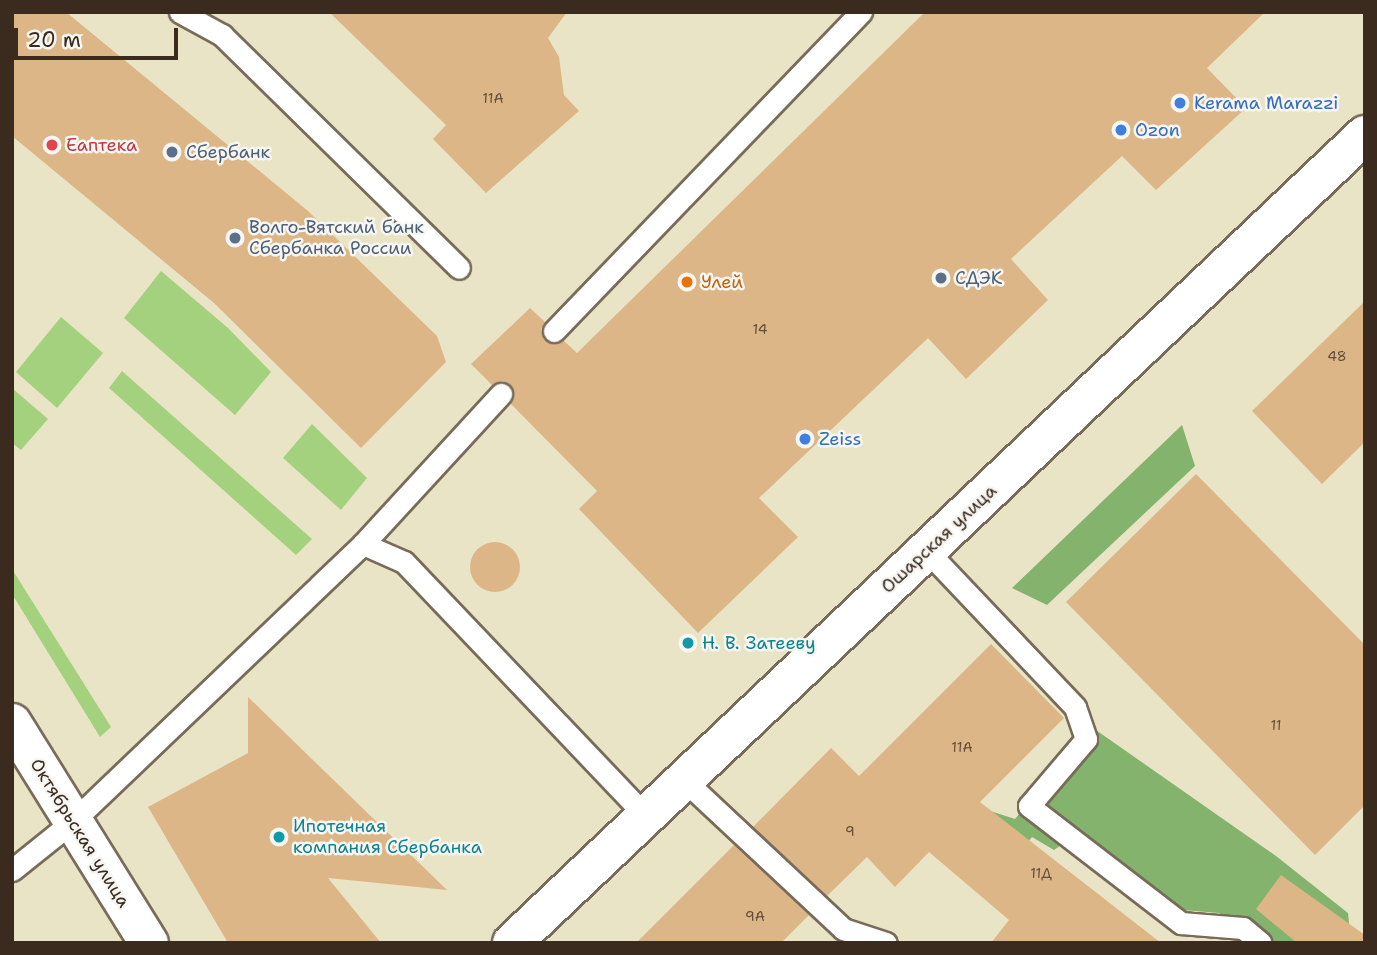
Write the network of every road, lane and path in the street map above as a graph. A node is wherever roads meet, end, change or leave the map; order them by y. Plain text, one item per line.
1 (861, 12) edge
2 (182, 13) edge
3 (1365, 135) edge
4 (459, 268) dead end
5 (554, 331) dead end
6 (501, 394) dead end
7 (363, 544) junction
8 (927, 551) junction
9 (12, 723) edge
10 (684, 780) junction
11 (646, 816) junction
12 (72, 822) junction
13 (12, 870) edge
14 (149, 943) edge
15 (512, 943) edge
16 (886, 943) edge
17 (1261, 943) edge

1 - 5 lane
2 - 4 lane
3 - 8 street, Ошарская улица
6 - 7 lane
7 - 11 lane
7 - 12 lane
8 - 10 street, Ошарская улица
8 - 17 lane
9 - 12 street, Октябрьская улица
10 - 11 street, Ошарская улица
10 - 16 lane
11 - 15 street, Ошарская улица
12 - 13 lane
12 - 14 street, Октябрьская улица

